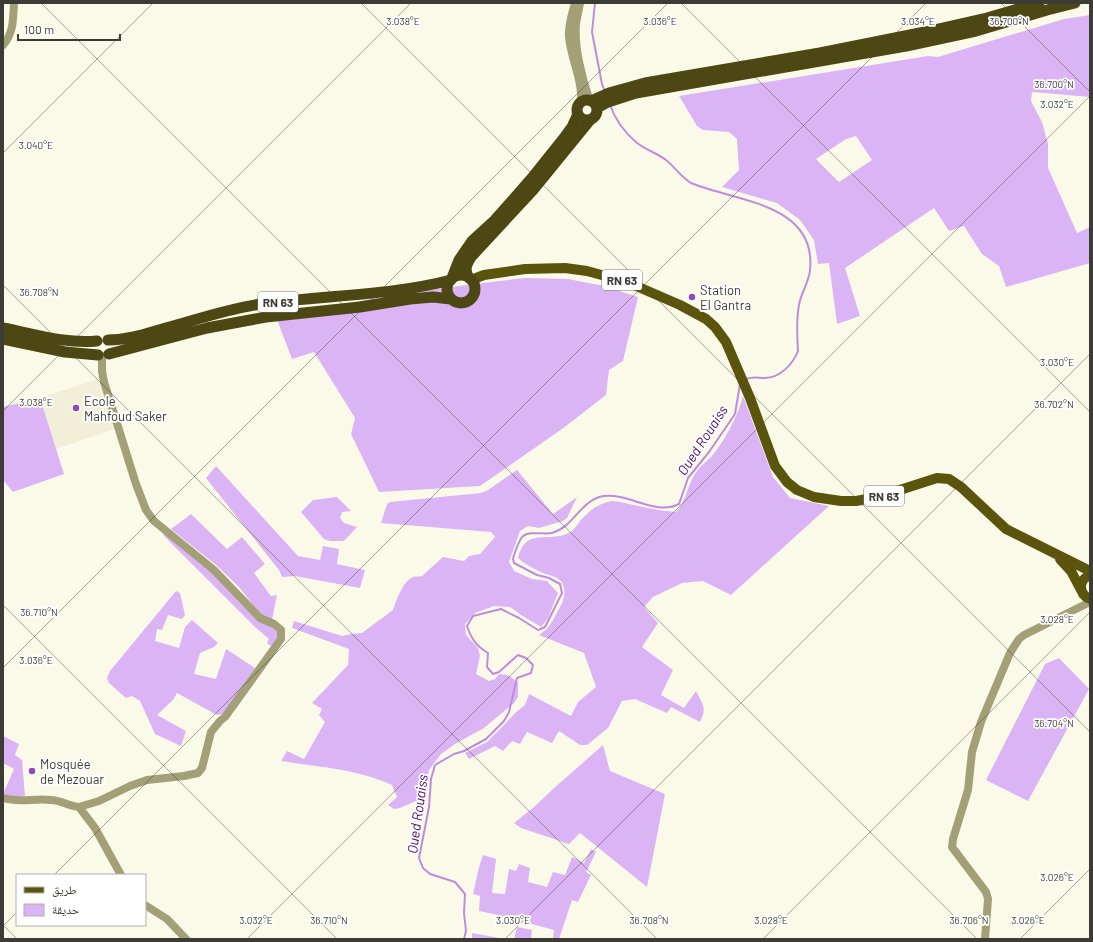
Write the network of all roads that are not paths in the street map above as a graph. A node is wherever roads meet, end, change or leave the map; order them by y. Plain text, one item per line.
1 (14, 3) edge
2 (575, 3) edge
3 (580, 3) edge
4 (1039, 3) edge
5 (1075, 3) edge
6 (3, 45) edge
7 (614, 95) junction
8 (594, 102) junction
9 (578, 114) junction
10 (590, 120) junction
11 (451, 279) junction
12 (470, 279) junction
13 (451, 298) junction
14 (3, 328) edge
15 (3, 339) edge
16 (102, 340) junction
17 (103, 355) junction
18 (1050, 552) junction
19 (1090, 571) edge
20 (1090, 575) edge
21 (1081, 591) junction
22 (1090, 601) edge
23 (1079, 607) junction
24 (3, 798) edge
25 (79, 807) junction
26 (120, 874) edge
27 (146, 906) edge
28 (186, 939) edge
29 (985, 939) edge

1 - 6 street
2 - 8 street
3 - 8 street
4 - 7 highway
5 - 7 highway
7 - 8 highway
8 - 9 highway
8 - 10 highway
9 - 10 highway
9 - 11 highway
10 - 12 highway
11 - 12 highway, RN 63
11 - 13 highway
11 - 16 highway, RN 63
12 - 13 highway, RN 63
12 - 18 main road, RN 63
13 - 17 highway, RN 63
14 - 16 highway, RN 63
15 - 17 highway, RN 63
16 - 17 highway
16 - 17 highway
17 - 25 street
18 - 19 main road, RN 63
18 - 21 main road, RN 63
20 - 21 main road
21 - 22 main road, RN 63
21 - 23 street
22 - 23 street
23 - 29 street
24 - 25 street
25 - 26 street
27 - 28 street

